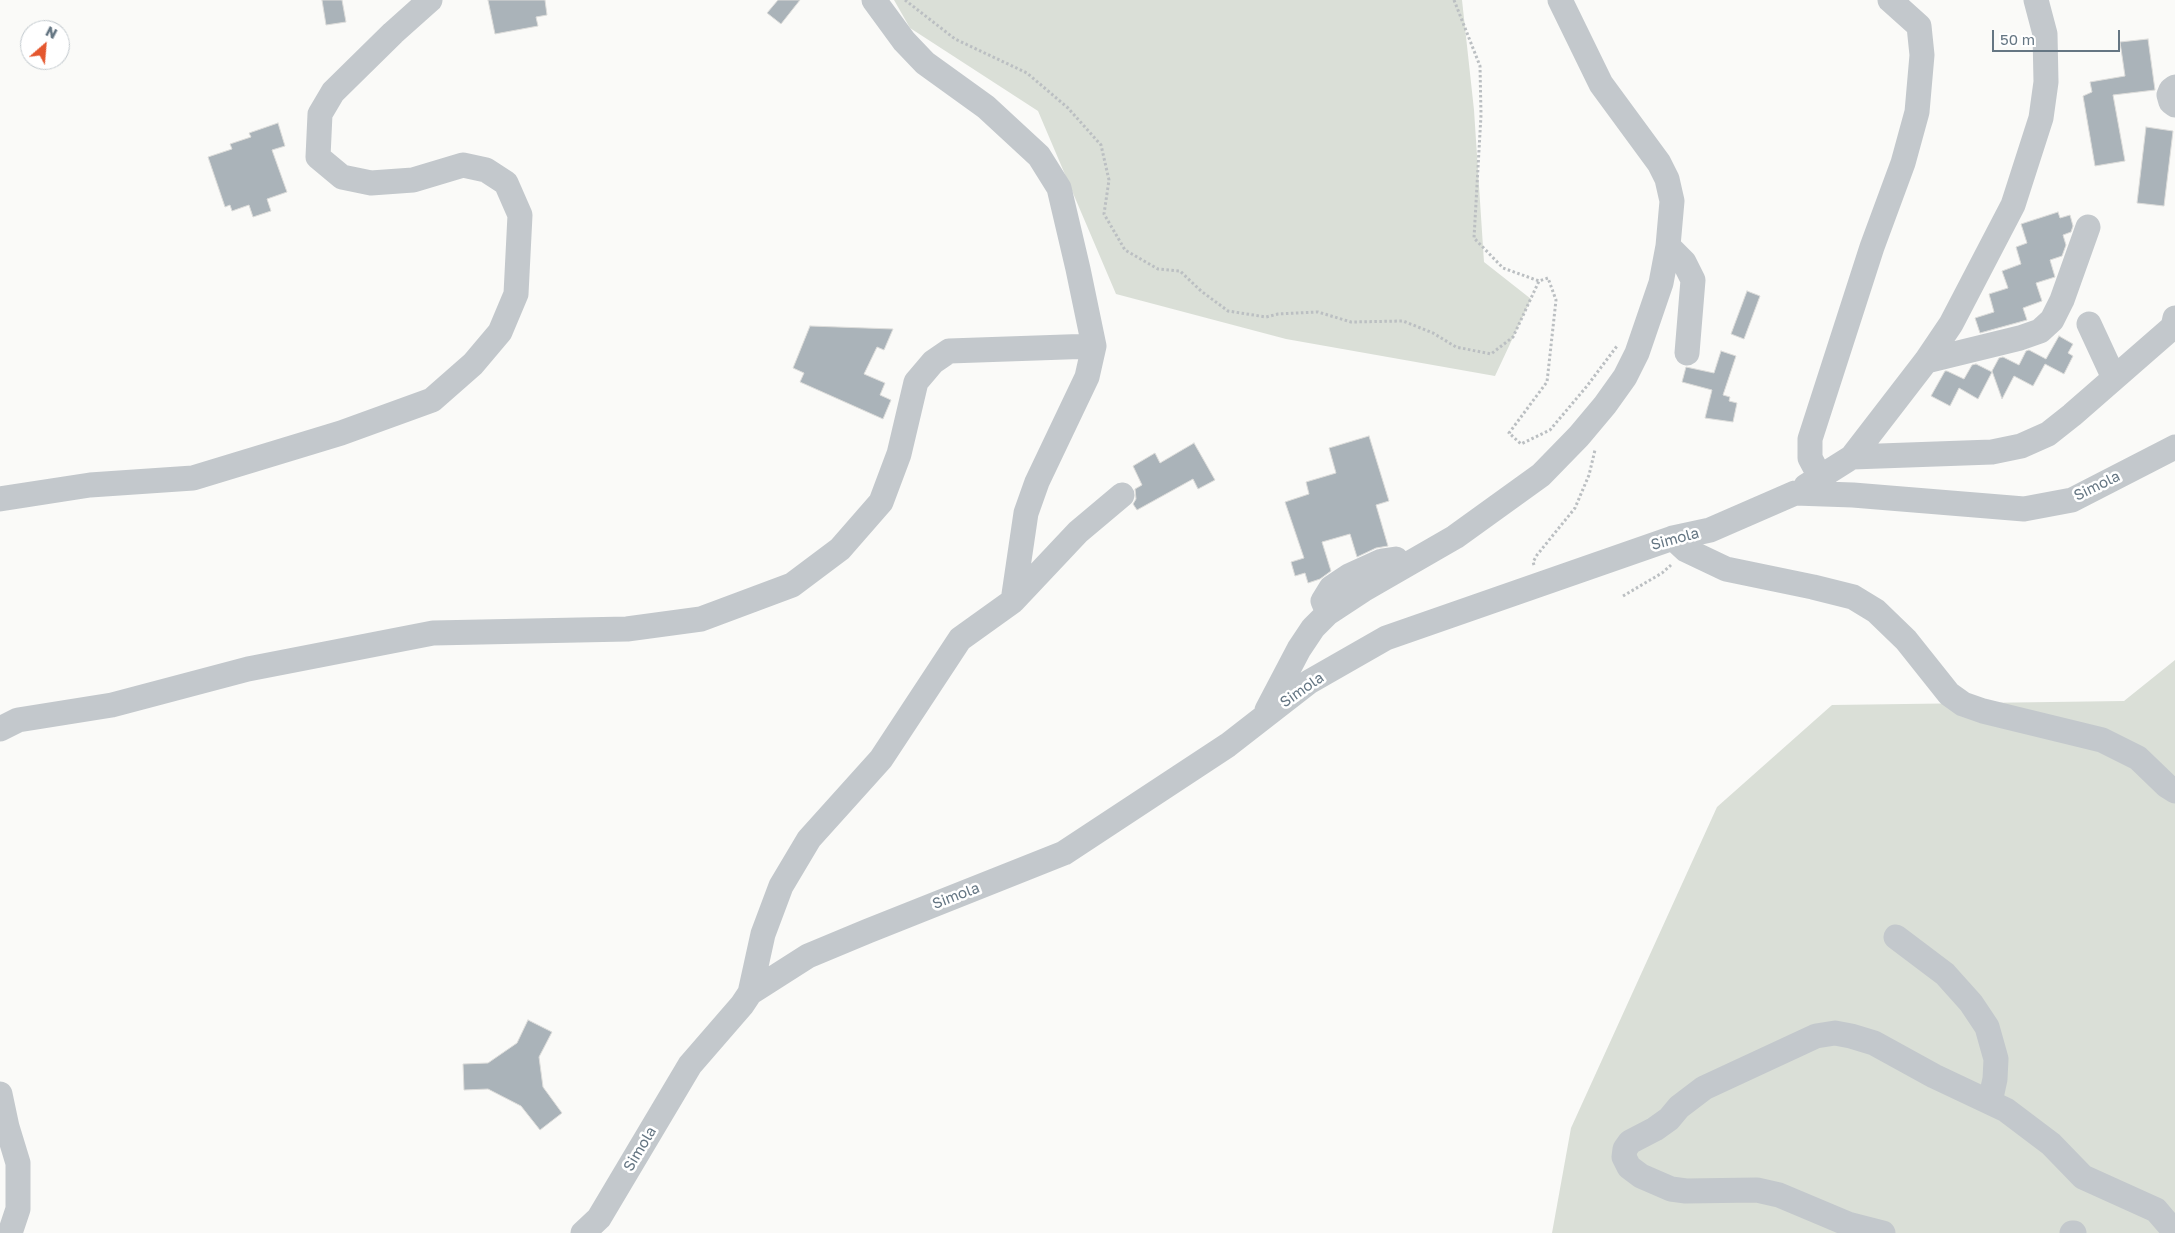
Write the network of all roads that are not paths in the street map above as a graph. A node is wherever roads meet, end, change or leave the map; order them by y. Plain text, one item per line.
1 (430, 0) edge
2 (874, 0) edge
3 (1560, 0) edge
4 (1890, 0) edge
5 (2036, 0) edge
6 (2175, 87) edge
7 (2175, 105) edge
8 (2088, 226) dead end
9 (1668, 246) junction
10 (2174, 323) edge
11 (2089, 324) dead end
12 (1094, 346) junction
13 (1687, 353) dead end
14 (1926, 361) junction
15 (2114, 378) junction
16 (2175, 447) edge
17 (1852, 457) junction
18 (1820, 477) junction
19 (1795, 493) junction
20 (1122, 494) dead end
21 (0, 499) edge
22 (1679, 544) junction
23 (1012, 601) junction
24 (1263, 718) junction
25 (0, 729) edge
26 (2151, 768) junction
27 (2175, 775) edge
28 (2175, 791) edge
29 (1896, 937) dead end
30 (750, 993) junction
31 (0, 1094) edge
32 (1990, 1102) junction
33 (2175, 1232) edge
34 (10, 1233) edge
35 (583, 1233) edge
36 (1883, 1233) edge

1 - 21 street
2 - 12 street
3 - 9 street
4 - 18 street
5 - 14 street
6 - 7 street
8 - 14 street
9 - 13 street
9 - 24 street
10 - 15 street
11 - 15 street
12 - 23 street
12 - 25 street
14 - 17 street
15 - 17 street
16 - 19 street, Simola
17 - 18 street
18 - 19 street
19 - 22 street, Simola
20 - 23 street
22 - 24 street, Simola
22 - 26 street
23 - 30 street
24 - 30 street, Simola
26 - 27 street
26 - 28 street
29 - 32 street
30 - 35 street, Simola
31 - 34 street
32 - 33 street
32 - 36 street

